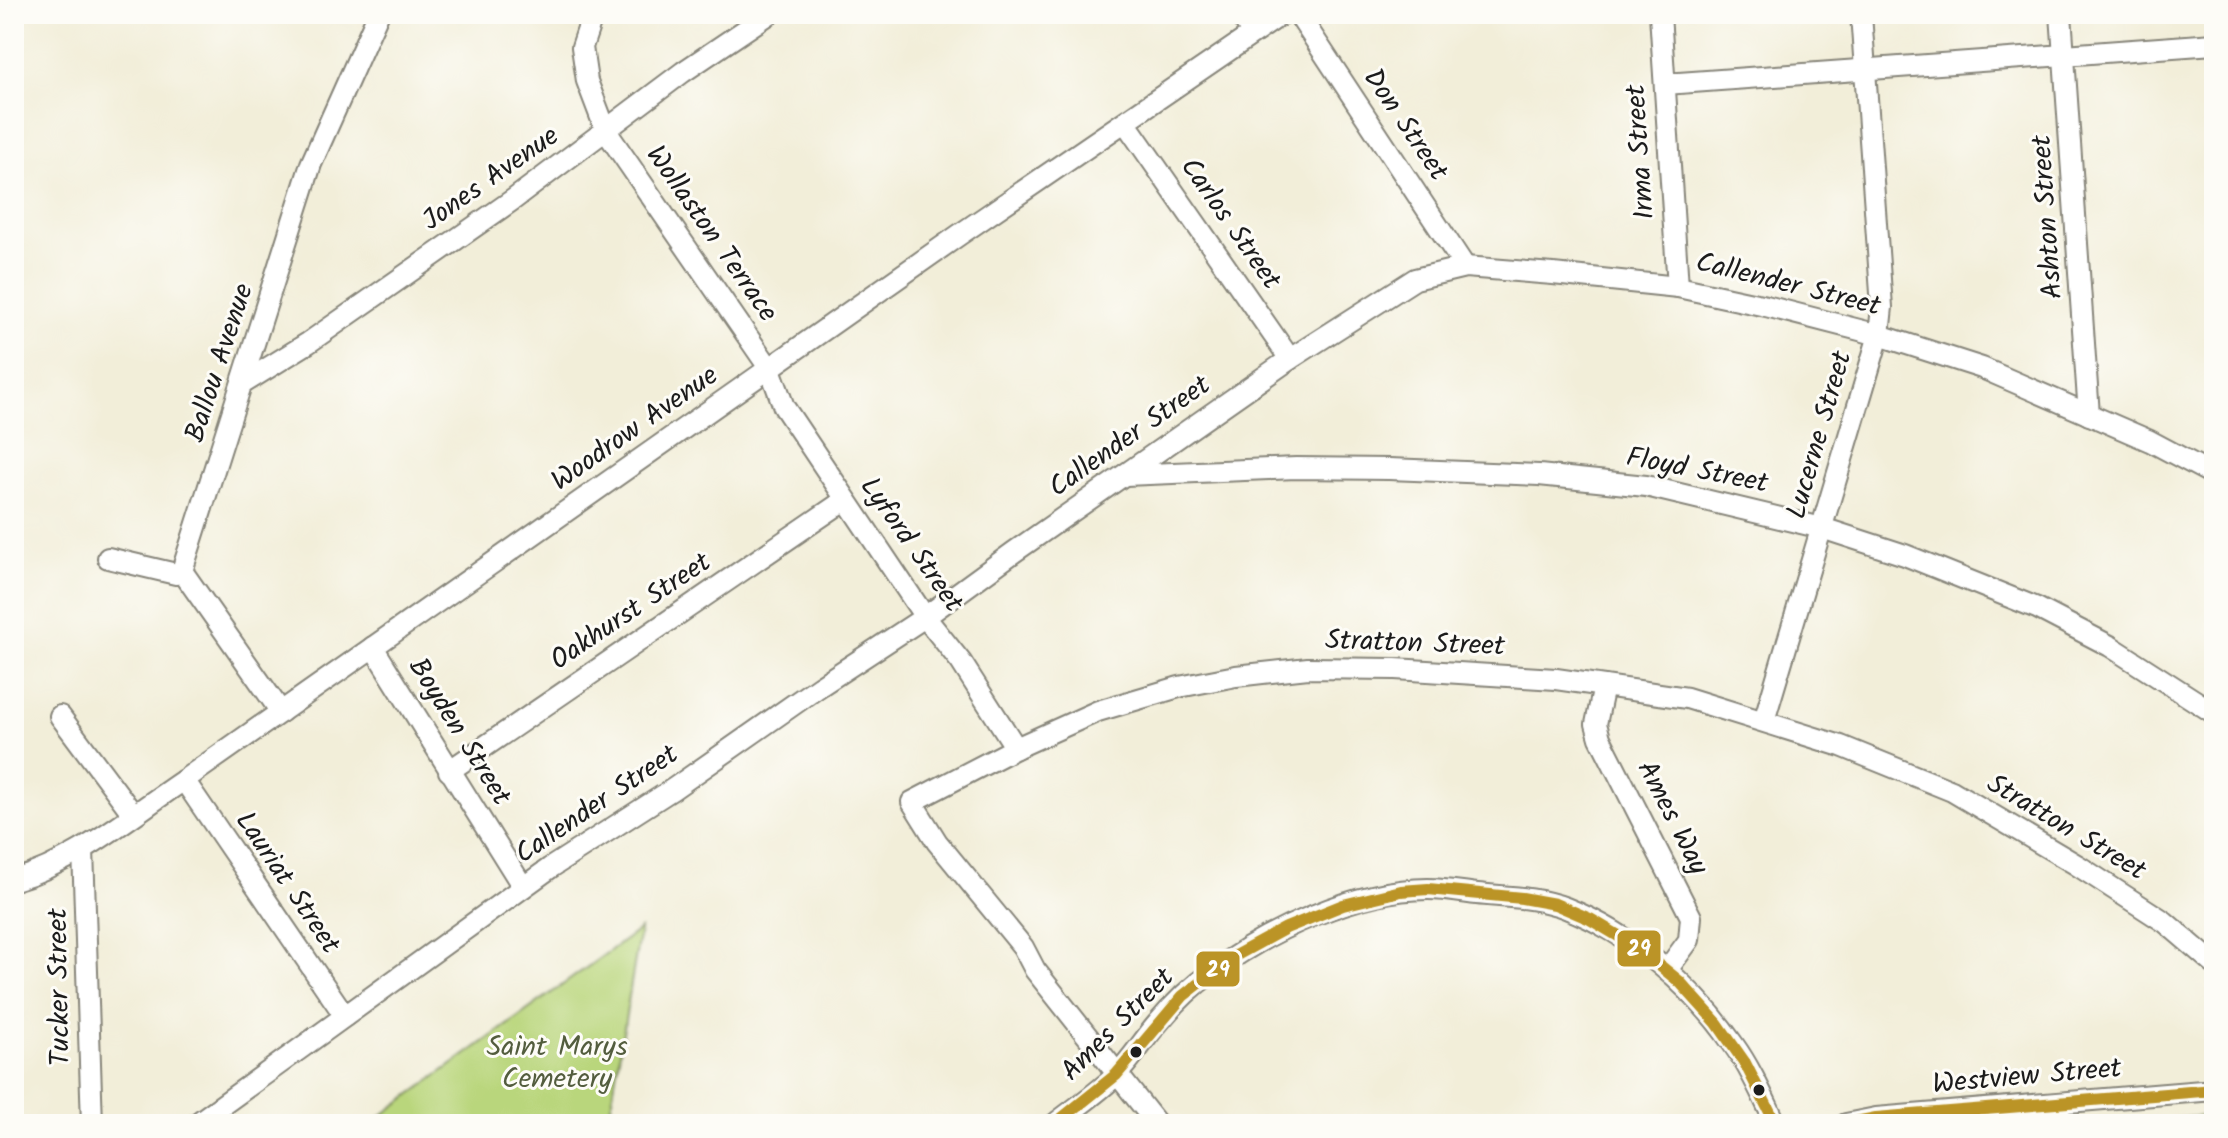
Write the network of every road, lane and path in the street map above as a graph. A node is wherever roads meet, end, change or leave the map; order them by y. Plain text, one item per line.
1 (378, 14) edge
2 (593, 14) edge
3 (769, 14) edge
4 (1239, 14) edge
5 (1282, 14) edge
6 (1298, 14) edge
7 (1660, 14) edge
8 (1861, 14) edge
9 (2061, 14) edge
10 (1253, 33) junction
11 (2214, 44) edge
12 (2063, 55) junction
13 (1865, 69) junction
14 (1665, 84) junction
15 (1125, 122) junction
16 (606, 131) junction
17 (1465, 267) junction
18 (1678, 287) junction
19 (1879, 335) junction
20 (1290, 359) junction
21 (770, 369) junction
22 (242, 384) junction
23 (2089, 415) junction
24 (1125, 475) junction
25 (2214, 475) edge
26 (845, 500) junction
27 (1822, 528) junction
28 (108, 558) dead end
29 (182, 571) junction
30 (925, 617) junction
31 (373, 647) junction
32 (1604, 686) junction
33 (281, 712) junction
34 (2214, 713) edge
35 (60, 716) dead end
36 (1764, 721) junction
37 (1016, 748) junction
38 (449, 771) junction
39 (184, 780) junction
40 (133, 814) junction
41 (83, 849) junction
42 (14, 880) edge
43 (523, 887) junction
44 (2214, 964) edge
45 (1667, 970) junction
46 (345, 1016) junction
47 (1117, 1074) junction
48 (2214, 1090) edge
49 (92, 1124) edge
50 (196, 1124) edge
51 (1055, 1124) edge
52 (1157, 1124) edge
53 (1776, 1124) edge
54 (1846, 1124) edge

1 - 22 street, Ballou Avenue
2 - 16 street, Wollaston Terrace
3 - 16 street, Jones Avenue
4 - 10 street
5 - 10 street, Woodrow Avenue
6 - 17 street, Don Street
7 - 14 street, Irma Street
8 - 13 street, Lucerne Street
9 - 12 street, Ashton Street
10 - 15 street, Woodrow Avenue
11 - 12 street
12 - 13 street
12 - 23 street, Ashton Street
13 - 14 street
13 - 19 street, Lucerne Street
14 - 18 street, Irma Street
15 - 20 street, Carlos Street
15 - 21 street, Woodrow Avenue
16 - 21 street, Wollaston Terrace
16 - 22 street, Jones Avenue
17 - 18 street, Callender Street
17 - 20 street, Callender Street
18 - 19 street, Callender Street
19 - 23 street, Callender Street
19 - 27 street, Lucerne Street
20 - 24 street, Callender Street
21 - 26 street, Lyford Street
21 - 31 street, Woodrow Avenue
22 - 29 street, Ballou Avenue
23 - 25 street, Callender Street
24 - 27 street, Floyd Street
24 - 30 street, Callender Street
26 - 30 street, Lyford Street
26 - 38 street, Oakhurst Street
27 - 34 street, Floyd Street
27 - 36 street, Lucerne Street
28 - 29 street
29 - 33 street
30 - 37 street, Lyford Street
30 - 43 street, Callender Street
31 - 33 street, Woodrow Avenue
31 - 38 street, Boyden Street
32 - 36 street, Stratton Street
32 - 37 street, Stratton Street
32 - 45 street, Ames Way
33 - 39 street, Woodrow Avenue
35 - 40 street
36 - 44 street, Stratton Street
37 - 47 street, Stratton Street
38 - 43 street, Boyden Street
39 - 40 street, Woodrow Avenue
39 - 46 street, Lauriat Street
40 - 41 street, Woodrow Avenue
41 - 42 street, Woodrow Avenue
41 - 49 street, Tucker Street
43 - 46 street, Callender Street
45 - 47 street, Ames Street
45 - 53 street, Ames Street
46 - 50 street, Callender Street
47 - 51 street, Ames Street
47 - 52 street
48 - 54 street, Westview Street

